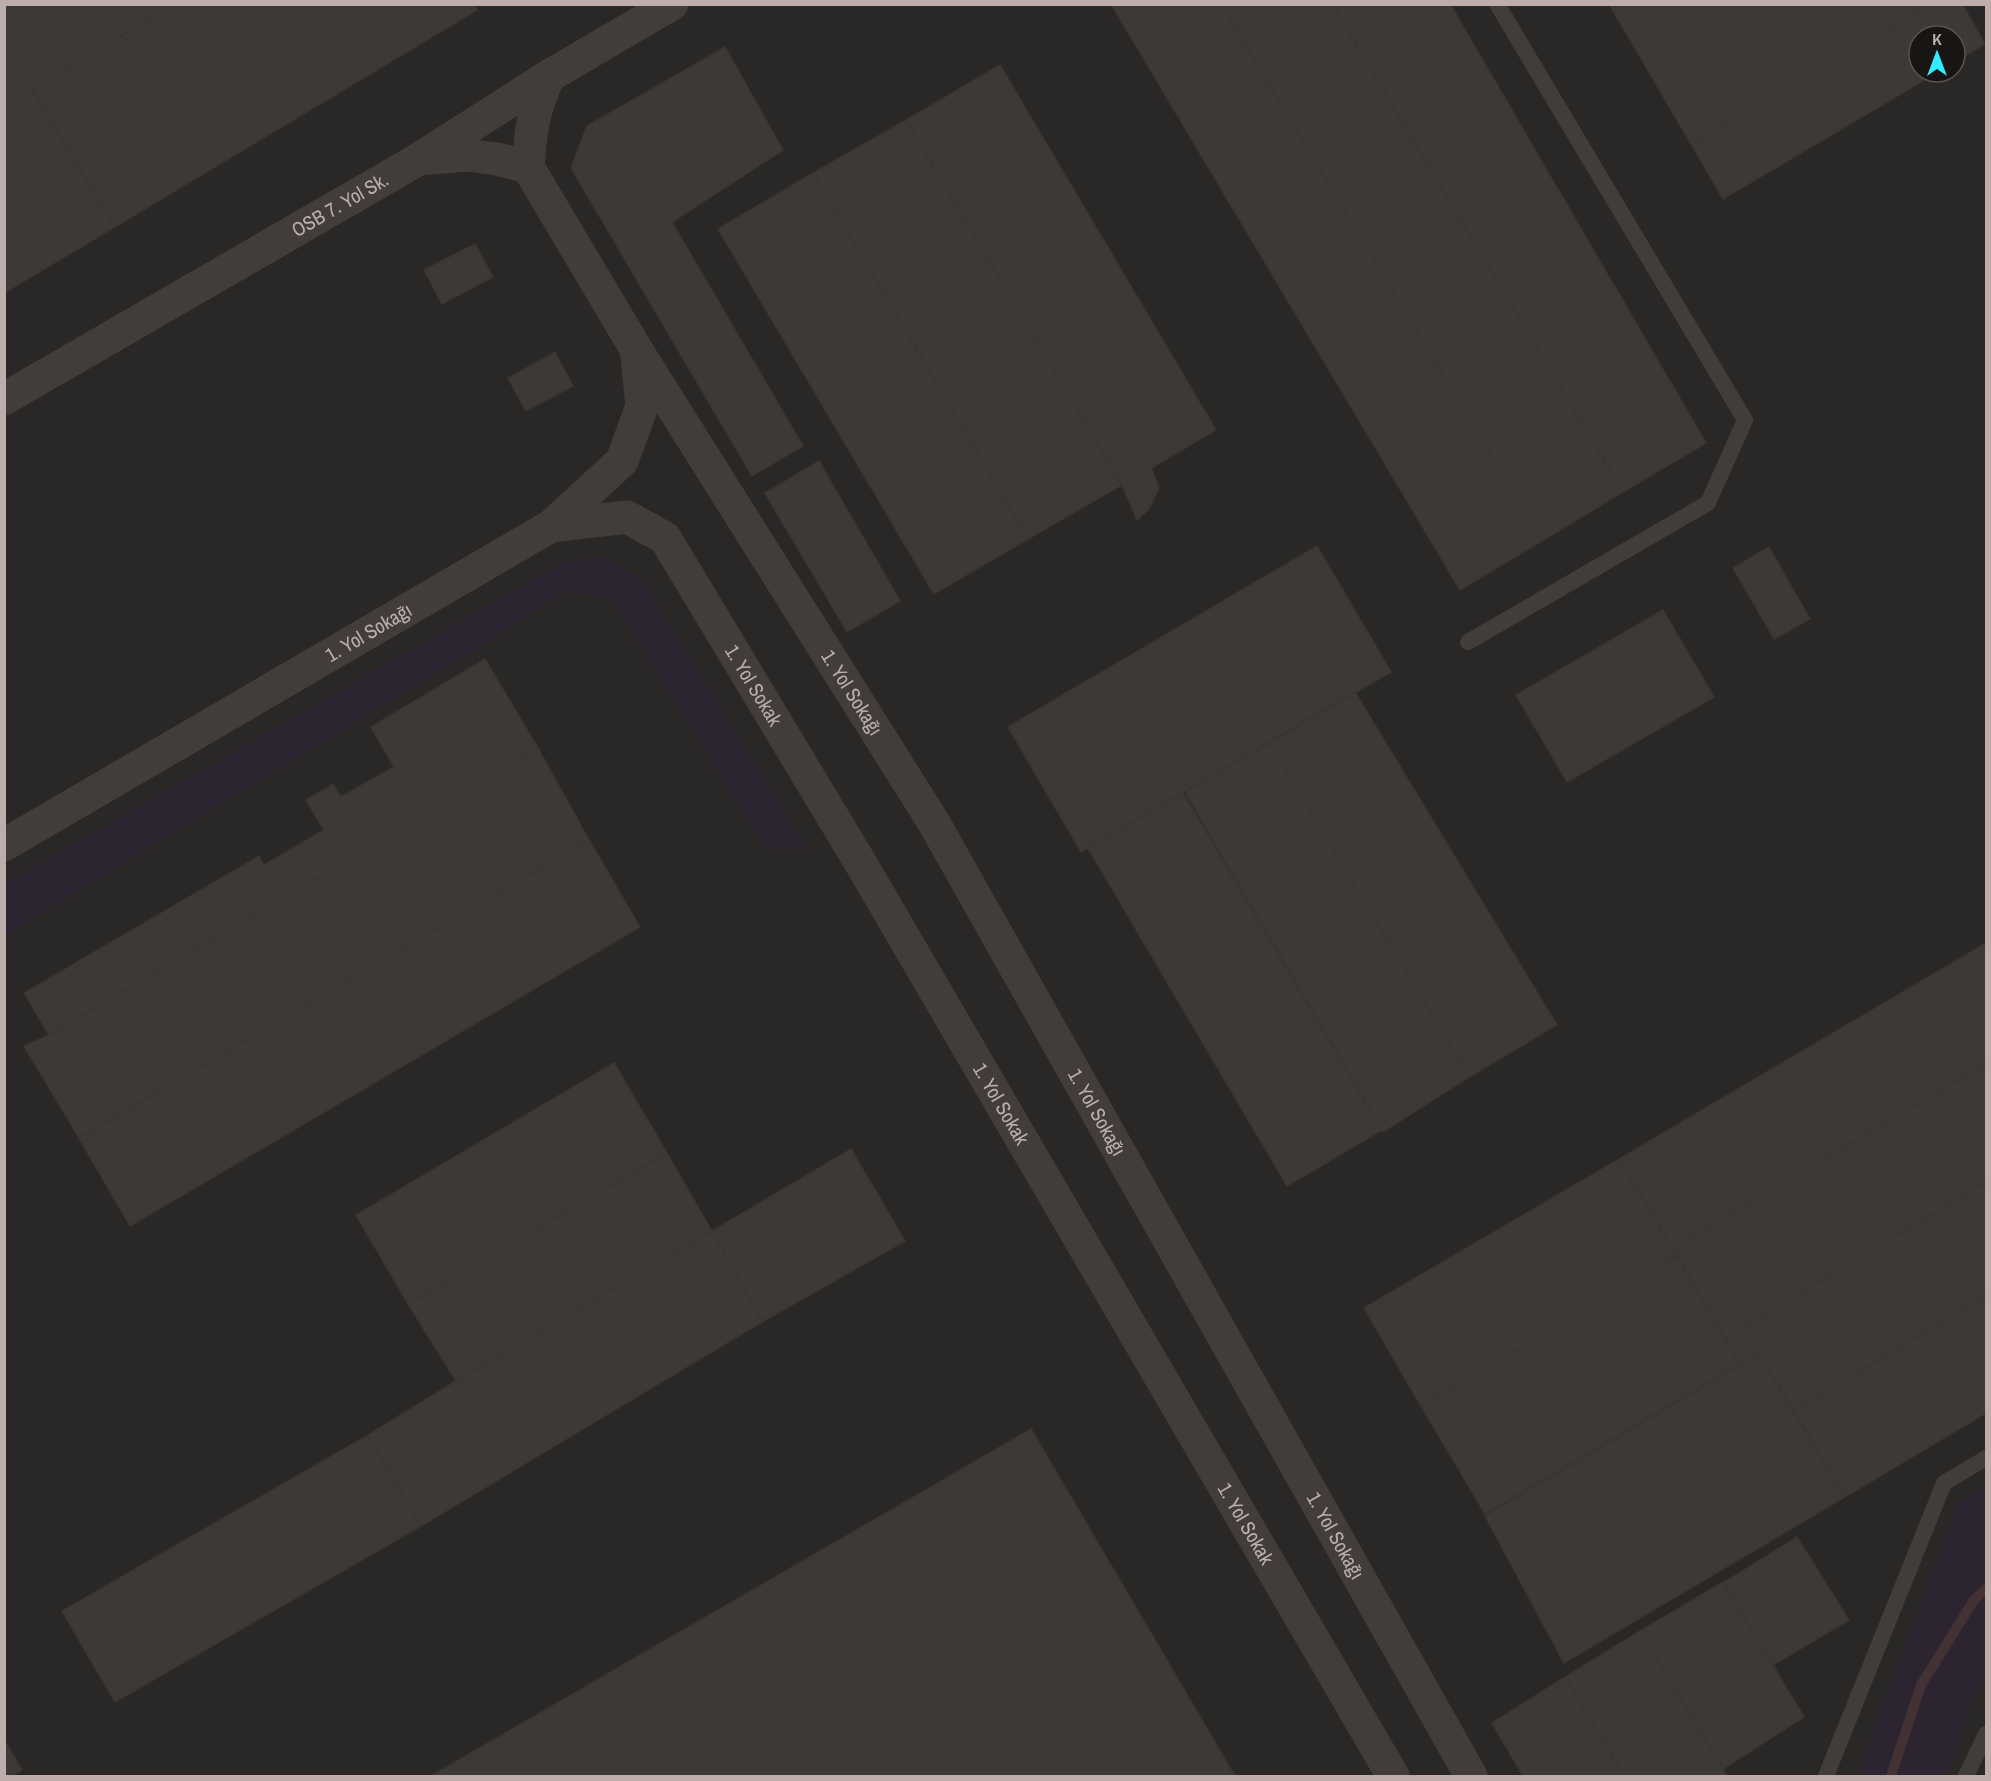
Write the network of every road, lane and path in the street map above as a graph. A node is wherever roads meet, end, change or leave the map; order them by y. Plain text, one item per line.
1 (672, 4) edge
2 (1497, 4) edge
3 (549, 76) junction
4 (419, 159) junction
5 (528, 167) junction
6 (636, 350) junction
7 (4, 399) edge
8 (551, 526) junction
9 (1468, 642) dead end
10 (4, 845) edge
11 (1986, 1458) edge
12 (1986, 1734) edge
13 (1393, 1776) edge
14 (1471, 1776) edge
15 (1826, 1776) edge
16 (1966, 1776) edge

1 - 3 street, OSB 7. Yol Sk.
2 - 9 lane
3 - 4 street, OSB 7. Yol Sk.
3 - 5 street
4 - 5 street
4 - 7 street, OSB 7. Yol Sk.
5 - 6 street
6 - 8 street, 1. Yol Sokağı
6 - 14 street, 1. Yol Sokağı
8 - 10 street, 1. Yol Sokağı
8 - 13 street, 1. Yol Sokak
11 - 15 lane
12 - 16 lane

